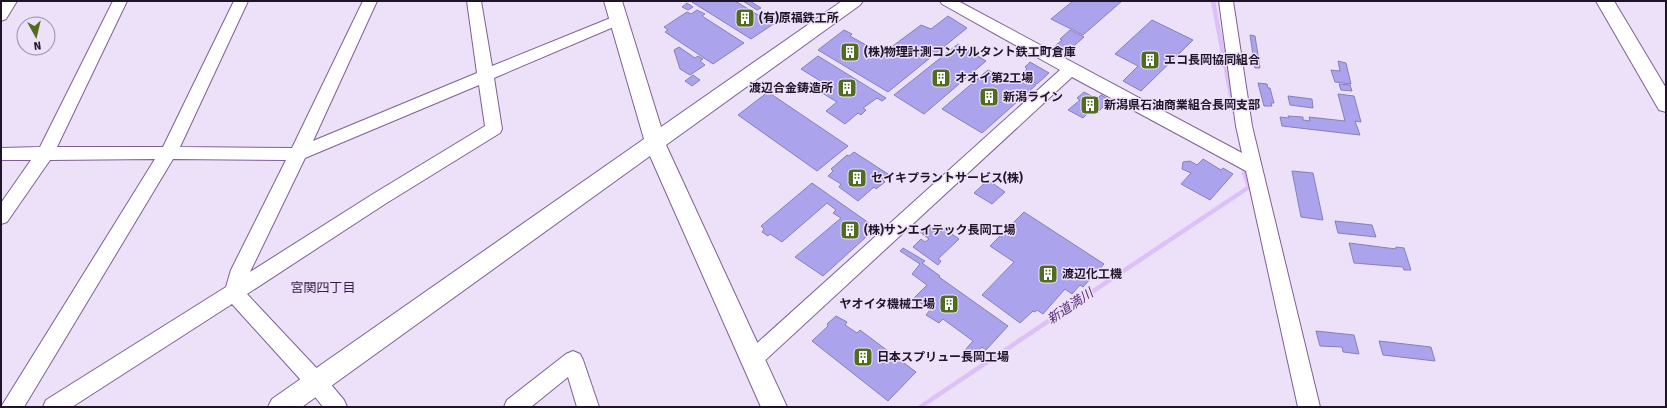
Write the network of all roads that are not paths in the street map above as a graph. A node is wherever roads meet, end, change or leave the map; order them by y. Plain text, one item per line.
1 (10, 1) edge
2 (120, 1) edge
3 (241, 1) edge
4 (370, 1) edge
5 (474, 1) edge
6 (613, 1) edge
7 (854, 1) edge
8 (948, 1) edge
9 (1226, 1) edge
10 (1604, 1) edge
11 (1, 16) edge
12 (618, 20) junction
13 (1072, 68) junction
14 (485, 75) junction
15 (1666, 105) edge
16 (655, 143) junction
17 (168, 153) junction
18 (1, 154) edge
19 (46, 154) junction
20 (298, 154) junction
21 (1253, 167) junction
22 (1, 218) edge
23 (234, 293) junction
24 (752, 360) junction
25 (316, 382) junction
26 (12, 407) edge
27 (54, 407) edge
28 (281, 407) edge
29 (336, 407) edge
30 (515, 407) edge
31 (588, 407) edge
32 (774, 407) edge
33 (1309, 407) edge

1 - 11 street
2 - 19 street
3 - 17 street
4 - 20 street
5 - 14 street
6 - 12 street
7 - 16 street
8 - 13 street
9 - 21 street
10 - 15 street
12 - 14 street
12 - 16 street
13 - 21 street
13 - 24 street
14 - 20 street
14 - 23 street
16 - 24 street
16 - 25 street
17 - 19 street
17 - 20 street
17 - 26 street
18 - 19 street
19 - 22 street
20 - 23 street
21 - 33 street
23 - 25 street
23 - 27 street
24 - 32 street
25 - 28 street
25 - 29 street
30 - 31 street

